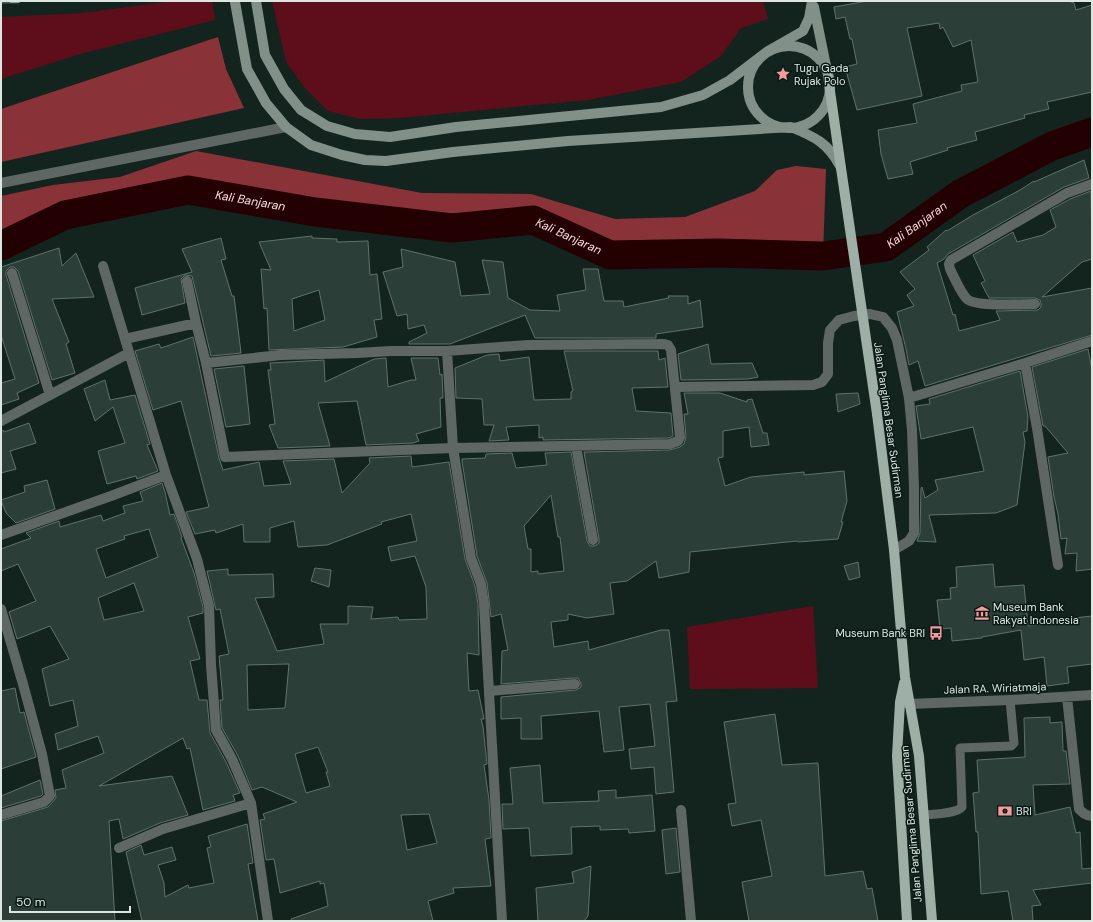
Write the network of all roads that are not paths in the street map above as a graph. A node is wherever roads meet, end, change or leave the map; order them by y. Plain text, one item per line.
1 (256, 1) edge
2 (812, 1) edge
3 (235, 2) edge
4 (768, 51) junction
5 (828, 77) junction
6 (286, 127) junction
7 (791, 128) junction
8 (840, 168) junction
9 (1, 183) edge
10 (1092, 184) edge
11 (103, 266) dead end
12 (12, 273) dead end
13 (187, 281) dead end
14 (1034, 304) dead end
15 (196, 322) junction
16 (125, 339) junction
17 (1092, 341) edge
18 (447, 351) junction
19 (129, 353) junction
20 (206, 363) junction
21 (1025, 363) junction
22 (675, 387) junction
23 (50, 395) junction
24 (909, 398) junction
25 (1, 421) edge
26 (576, 446) junction
27 (454, 448) junction
28 (166, 475) junction
29 (1, 535) edge
30 (593, 540) dead end
31 (894, 550) junction
32 (1058, 565) dead end
33 (1, 609) edge
34 (575, 684) dead end
35 (490, 691) junction
36 (1092, 695) edge
37 (1066, 697) junction
38 (1010, 700) junction
39 (905, 703) junction
40 (251, 803) junction
41 (681, 810) dead end
42 (924, 815) junction
43 (1, 816) edge
44 (1092, 816) edge
45 (119, 848) dead end
46 (268, 921) edge
47 (502, 921) edge
48 (691, 921) edge
49 (907, 921) edge
50 (932, 921) edge

1 - 4 main road
2 - 4 main road
2 - 5 main road
3 - 6 main road
4 - 5 main road
4 - 7 main road
5 - 7 main road
5 - 8 main road, Jalan Panglima Besar Sudirman
6 - 7 main road
6 - 9 street
7 - 8 main road
8 - 31 main road, Jalan Panglima Besar Sudirman, bridge
10 - 14 street
11 - 16 street
12 - 23 street
13 - 15 street
15 - 16 street
15 - 20 street
16 - 19 street
17 - 21 street
18 - 20 street
18 - 22 street
18 - 27 street
19 - 23 street
19 - 28 street
20 - 27 street
21 - 24 street
21 - 32 street
22 - 24 street
22 - 26 street
23 - 25 street
24 - 31 street
26 - 27 street
26 - 30 street
27 - 35 street
28 - 29 street
28 - 40 street
31 - 39 main road, Jalan Panglima Besar Sudirman
33 - 43 street
34 - 35 street
35 - 47 street
36 - 37 street, Jalan RA. Wiriatmaja
37 - 38 street, Jalan RA. Wiriatmaja
37 - 44 street
38 - 39 street, Jalan RA. Wiriatmaja
38 - 42 lane
39 - 42 main road, Jalan Panglima Besar Sudirman
39 - 49 main road, Jalan Panglima Besar Sudirman
40 - 45 street
40 - 46 street
41 - 48 street
42 - 50 main road, Jalan Panglima Besar Sudirman

